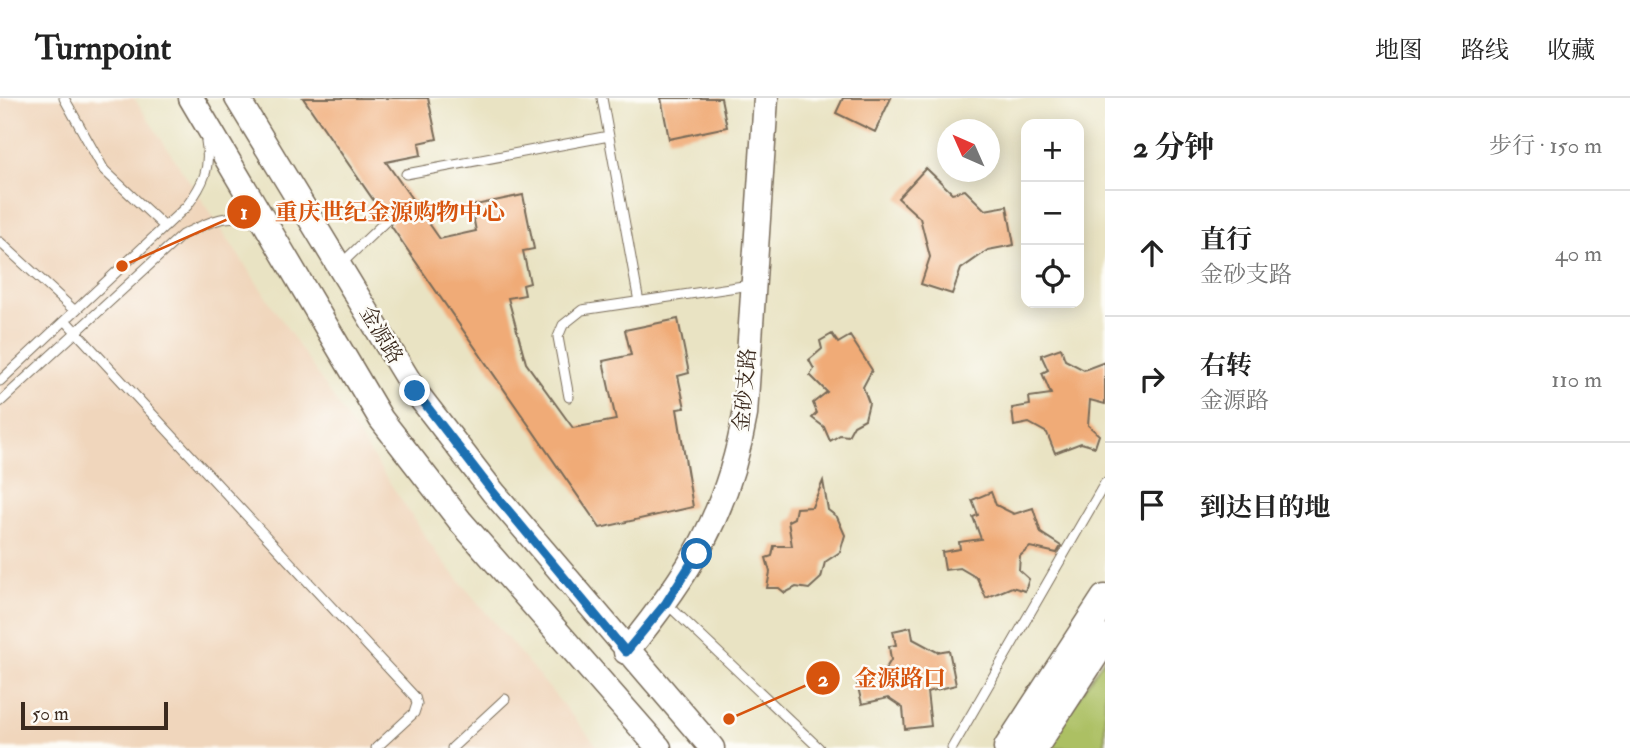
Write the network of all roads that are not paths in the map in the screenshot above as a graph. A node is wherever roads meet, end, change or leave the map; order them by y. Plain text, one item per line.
1 (64, 98) edge
2 (237, 98) edge
3 (602, 98) edge
4 (766, 98) edge
5 (197, 108) edge
6 (609, 136) junction
7 (406, 174) dead end
8 (387, 220) dead end
9 (165, 227) junction
10 (270, 235) junction
11 (0, 242) edge
12 (339, 266) junction
13 (753, 284) junction
14 (639, 302) junction
15 (75, 311) junction
16 (65, 320) junction
17 (76, 332) junction
18 (0, 381) edge
19 (569, 397) dead end
20 (0, 402) edge
21 (1105, 483) edge
22 (1105, 599) edge
23 (666, 603) junction
24 (1105, 638) edge
25 (626, 652) junction
26 (505, 699) dead end
27 (376, 748) edge
28 (453, 748) edge
29 (659, 748) edge
30 (712, 748) edge
31 (819, 748) edge
32 (952, 748) edge
33 (1008, 748) edge
34 (1033, 748) edge

1 - 9 lane
2 - 12 main road, 金源路
3 - 6 lane
4 - 13 main road, 金砂支路
5 - 9 lane
5 - 10 main road, 金源路
6 - 7 lane
6 - 14 lane
8 - 12 lane
9 - 15 lane
10 - 17 lane
10 - 29 main road, 金源路
11 - 15 lane
12 - 25 main road, 金源路
13 - 14 lane
13 - 23 main road, 金砂支路
14 - 19 lane
15 - 16 lane
16 - 17 lane
16 - 18 lane
17 - 20 lane
17 - 27 lane
21 - 32 lane
22 - 33 main road
23 - 25 main road, 金砂支路
23 - 31 lane
24 - 34 main road
25 - 30 main road, 金源路
26 - 28 lane

